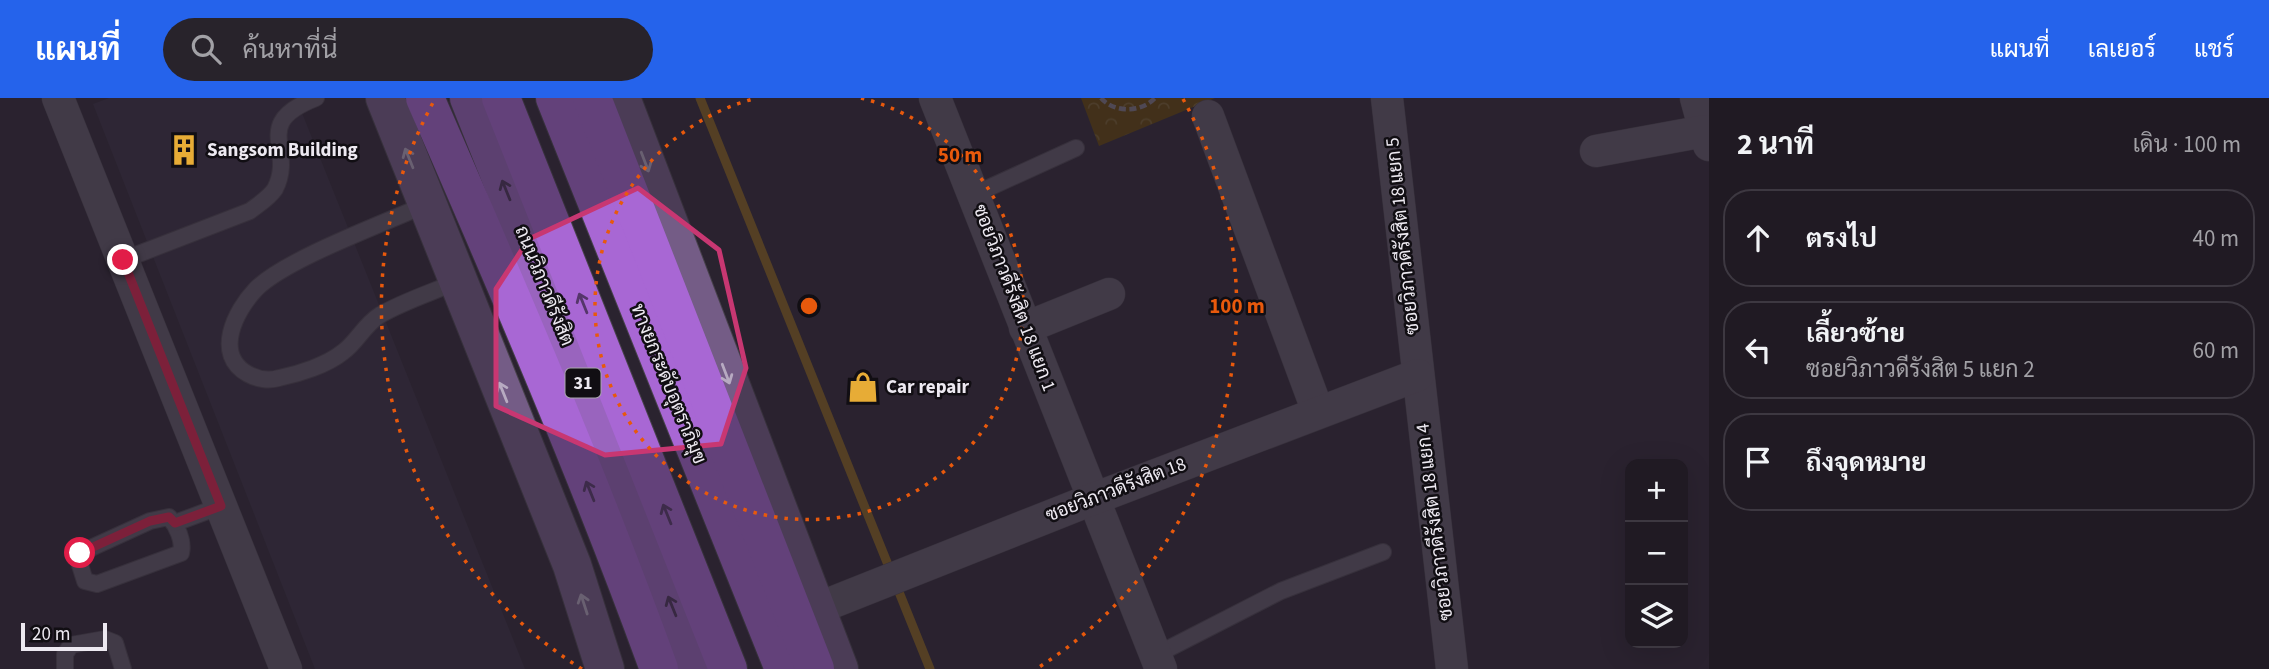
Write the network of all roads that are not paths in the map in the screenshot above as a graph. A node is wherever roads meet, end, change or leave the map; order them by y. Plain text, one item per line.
1 (58, 98) edge
2 (316, 98) edge
3 (385, 98) edge
4 (425, 98) edge
5 (469, 98) edge
6 (501, 98) edge
7 (555, 98) edge
8 (569, 98) edge
9 (592, 98) edge
10 (621, 98) edge
11 (935, 98) edge
12 (1387, 98) edge
13 (1696, 98) edge
14 (1208, 116) dead end
15 (1707, 138) edge
16 (1076, 148) dead end
17 (1596, 151) dead end
18 (973, 195) junction
19 (427, 204) junction
20 (123, 260) junction
21 (458, 281) junction
22 (1109, 294) dead end
23 (1026, 328) junction
24 (1418, 375) junction
25 (1318, 412) junction
26 (1093, 499) junction
27 (221, 506) junction
28 (175, 523) junction
29 (1383, 552) dead end
30 (816, 609) junction
31 (1159, 662) edge
32 (65, 669) edge
33 (123, 669) edge
34 (286, 669) edge
35 (606, 669) edge
36 (659, 669) edge
37 (697, 669) edge
38 (728, 669) edge
39 (784, 669) edge
40 (790, 669) edge
41 (815, 669) edge
42 (839, 669) edge
43 (1452, 669) edge

1 - 20 street
2 - 20 lane
19 -> 3 main road
36 -> 4 highway
37 -> 5 highway, ถนนวิภาวดีรังสิต / 31
38 -> 6 highway, 31
7 - 39 highway, ทางยกระดับอุตราภิมุข
8 - 40 highway
9 - 41 highway
10 -> 30 main road
11 - 18 street, ซอยวิภาวดีรังสิต 18 แยก 1
12 - 24 street, ซอยวิภาวดีรังสิต 18 แยก 5
13 - 15 street
14 - 25 street
15 - 17 street
16 - 18 lane
18 - 23 street, ซอยวิภาวดีรังสิต 18 แยก 1
19 - 21 main road
19 - 21 lane
20 - 27 street
35 -> 21 main road
22 - 23 street
23 - 26 street, ซอยวิภาวดีรังสิต 18 แยก 1
24 - 25 street, ซอยวิภาวดีรังสิต 18
24 - 43 street, ซอยวิภาวดีรังสิต 18 แยก 4
25 - 26 street, ซอยวิภาวดีรังสิต 18
26 - 30 street, ซอยวิภาวดีรังสิต 18
26 - 31 street, ซอยวิภาวดีรังสิต 18 แยก 1
27 - 28 lane
27 - 34 street
28 - 28 lane
29 - 31 lane
30 - 42 main road
32 - 33 lane

